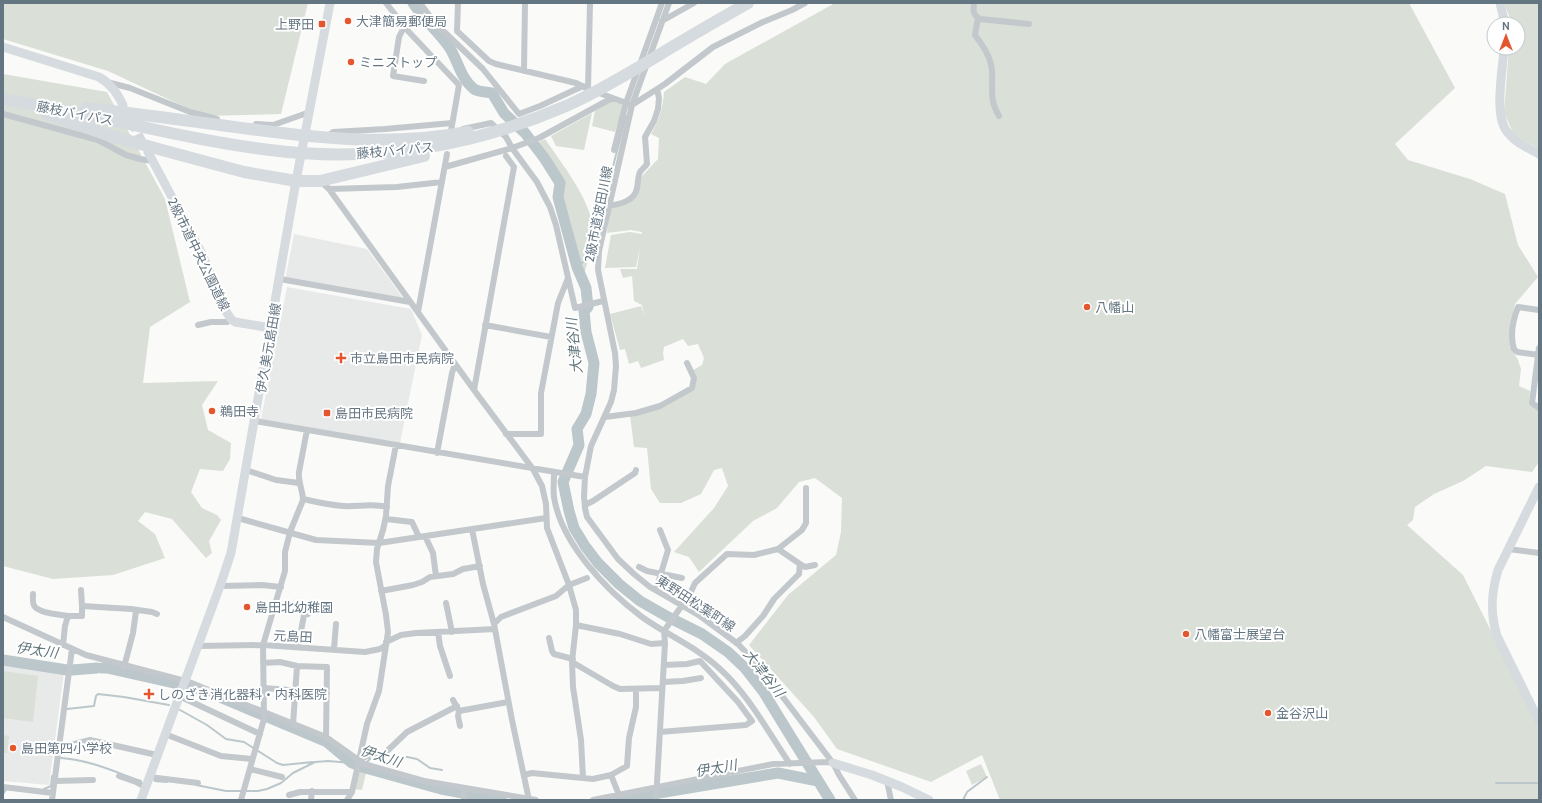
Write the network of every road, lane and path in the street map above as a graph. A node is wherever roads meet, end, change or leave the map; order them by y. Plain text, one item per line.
1 (330, 3) edge
2 (386, 3) edge
3 (420, 3) edge
4 (458, 3) edge
5 (526, 3) edge
6 (590, 3) edge
7 (662, 3) edge
8 (669, 3) edge
9 (694, 3) edge
10 (748, 3) edge
11 (805, 3) edge
12 (974, 3) edge
13 (1500, 3) edge
14 (1503, 16) edge
15 (978, 18) junction
16 (662, 21) junction
17 (1029, 24) dead end
18 (404, 27) junction
19 (3, 47) edge
20 (1503, 56) edge
21 (524, 71) junction
22 (424, 81) dead end
23 (107, 82) junction
24 (609, 84) junction
25 (586, 88) junction
26 (657, 88) junction
27 (612, 98) junction
28 (8, 100) edge
29 (629, 104) junction
30 (123, 105) dead end
31 (310, 112) junction
32 (3, 114) edge
33 (999, 116) dead end
34 (452, 123) junction
35 (489, 134) junction
36 (305, 137) junction
37 (325, 138) junction
38 (513, 147) junction
39 (614, 150) dead end
40 (148, 152) tunnel mouth
41 (447, 154) dead end
42 (1539, 154) edge
43 (506, 156) dead end
44 (153, 161) junction
45 (444, 167) junction
46 (296, 182) junction
47 (442, 182) junction
48 (324, 185) junction
49 (609, 206) junction
50 (568, 278) junction
51 (280, 279) junction
52 (603, 301) junction
53 (410, 302) junction
54 (1539, 310) edge
55 (418, 312) junction
56 (231, 319) junction
57 (198, 325) dead end
58 (485, 325) junction
59 (271, 328) junction
60 (552, 337) junction
61 (1539, 348) edge
62 (1538, 355) edge
63 (686, 363) dead end
64 (455, 364) junction
65 (474, 390) junction
66 (1539, 408) edge
67 (605, 416) junction
68 (255, 421) junction
69 (307, 430) junction
70 (506, 434) junction
71 (396, 445) junction
72 (437, 453) junction
73 (533, 469) junction
74 (246, 470) junction
75 (636, 470) dead end
76 (555, 473) junction
77 (585, 477) junction
78 (299, 483) junction
79 (1539, 487) edge
80 (806, 488) dead end
81 (303, 499) junction
82 (585, 505) junction
83 (387, 507) junction
84 (238, 518) junction
85 (546, 518) junction
86 (386, 519) junction
87 (472, 529) junction
88 (660, 530) dead end
89 (290, 532) junction
90 (422, 537) junction
91 (379, 543) junction
92 (778, 549) junction
93 (1508, 549) junction
94 (1539, 553) edge
95 (800, 564) junction
96 (815, 565) dead end
97 (480, 566) junction
98 (639, 567) dead end
99 (661, 574) junction
100 (436, 576) junction
101 (586, 578) dead end
102 (682, 578) dead end
103 (569, 585) junction
104 (220, 586) junction
105 (281, 587) junction
106 (81, 590) dead end
107 (656, 590) junction
108 (381, 591) junction
109 (32, 594) dead end
110 (446, 603) dead end
111 (82, 606) junction
112 (680, 606) junction
113 (136, 611) junction
114 (157, 614) dead end
115 (308, 614) dead end
116 (68, 616) junction
117 (3, 617) edge
118 (336, 624) dead end
119 (576, 625) junction
120 (494, 627) junction
121 (664, 631) junction
122 (438, 632) junction
123 (452, 632) junction
124 (548, 638) dead end
125 (736, 642) junction
126 (665, 643) junction
127 (386, 644) junction
128 (63, 645) junction
129 (263, 645) junction
130 (198, 646) junction
131 (298, 647) junction
132 (72, 649) junction
133 (334, 649) junction
134 (572, 661) junction
135 (263, 663) junction
136 (297, 666) junction
137 (664, 666) junction
138 (124, 667) junction
139 (450, 676) dead end
140 (702, 678) dead end
141 (184, 684) junction
142 (663, 685) junction
143 (264, 688) junction
144 (636, 689) junction
145 (295, 691) junction
146 (327, 692) junction
147 (180, 696) junction
148 (453, 700) dead end
149 (508, 702) junction
150 (458, 709) junction
151 (264, 715) junction
152 (1539, 721) edge
153 (293, 725) junction
154 (460, 726) dead end
155 (660, 732) junction
156 (165, 734) junction
157 (260, 734) junction
158 (326, 737) junction
159 (59, 748) junction
160 (157, 755) junction
161 (252, 759) junction
162 (360, 760) junction
163 (831, 763) junction
164 (791, 764) junction
165 (250, 768) junction
166 (524, 775) junction
167 (610, 775) junction
168 (119, 776) dead end
169 (149, 777) junction
170 (282, 777) dead end
171 (583, 778) junction
172 (93, 780) dead end
173 (55, 781) junction
174 (887, 781) junction
175 (198, 783) dead end
176 (3, 787) edge
177 (145, 787) junction
178 (464, 788) junction
179 (656, 789) junction
180 (312, 792) junction
181 (352, 792) junction
182 (289, 795) dead end
183 (619, 795) junction
184 (53, 797) edge
185 (464, 799) edge
186 (529, 799) edge
187 (656, 799) edge
188 (141, 800) edge
189 (241, 800) edge
190 (311, 800) edge
191 (347, 800) edge
192 (536, 800) edge
193 (593, 800) edge
194 (855, 800) edge
195 (891, 800) edge
196 (929, 800) edge

1 - 31 street, 伊久美元島田線
2 - 18 street
3 - 25 street
4 - 21 street
5 - 21 street
6 - 25 street
7 - 29 street
8 - 16 street, 2級市道波田川線
9 - 16 street
10 - 24 highway
11 - 26 street
12 - 15 street
13 - 14 street
15 - 17 street
15 - 33 street
16 - 29 street, 2級市道波田川線
18 - 22 street
18 - 34 street
19 - 23 street
20 - 42 street
21 - 25 street
23 - 30 street
23 - 31 street
24 - 35 highway
24 - 35 highway
25 - 27 street
26 - 29 street
26 - 49 street
27 - 29 street
27 - 38 street
28 - 35 highway, 藤枝バイパス
28 - 36 highway
28 - 46 highway
29 - 39 street
29 - 49 street, 2級市道波田川線
31 - 36 street, 伊久美元島田線
32 - 44 street
34 - 37 street
34 - 38 street
35 - 37 highway
35 - 48 highway
36 - 37 highway
36 - 46 street, 伊久美元島田線
38 - 45 street
38 - 50 street
40 - 44 street, 2級市道中央公園道線
41 - 45 street
43 - 58 street
44 - 56 street, 2級市道中央公園道線
45 - 47 street
46 - 48 highway
46 - 51 street, 伊久美元島田線
47 - 48 street
47 - 55 street
48 - 53 street
49 - 52 street, 2級市道波田川線
50 - 52 street
50 - 60 street
51 - 53 street
51 - 59 street, 伊久美元島田線
52 - 67 street, 2級市道波田川線
53 - 55 street
54 - 62 street
55 - 64 street
56 - 57 street
56 - 59 street, 2級市道中央公園道線
58 - 60 street
58 - 65 street
59 - 68 street, 伊久美元島田線
60 - 70 street
61 - 62 street
62 - 66 street
63 - 67 street
64 - 65 street
64 - 72 street
65 - 70 street
67 - 77 street, 2級市道波田川線
68 - 69 street
68 - 74 street, 伊久美元島田線
69 - 71 street
69 - 78 street
70 - 73 street
71 - 72 street
71 - 83 street
72 - 73 street
73 - 76 street
73 - 85 street
74 - 78 street
74 - 84 street, 伊久美元島田線
75 - 82 street
76 - 77 street
76 - 121 street
77 - 82 street, 東野田松葉町線
78 - 81 street
79 - 93 street
80 - 92 street
81 - 83 street
81 - 89 street
82 - 107 street, 東野田松葉町線
83 - 86 street
84 - 89 street
84 - 104 street, 伊久美元島田線
85 - 87 street
85 - 103 street
86 - 90 street
86 - 91 street
87 - 90 street
87 - 97 street
88 - 99 street
89 - 91 street
89 - 105 street
90 - 91 street
90 - 100 street
91 - 108 street
92 - 95 street
92 - 112 street
93 - 94 street
93 - 152 street
95 - 96 street
95 - 125 street
97 - 100 street
97 - 120 street
98 - 99 street
99 - 102 street
99 - 107 street
100 - 108 street
101 - 103 street
103 - 119 street
103 - 120 street
104 - 105 street
104 - 130 street, 伊久美元島田線
105 - 129 street
106 - 111 street
107 - 112 street, 東野田松葉町線
108 - 127 street
109 - 116 street
110 - 123 street
111 - 113 street
111 - 116 street
112 - 121 street
112 - 125 street, 東野田松葉町線
113 - 114 street
113 - 138 street
115 - 131 street
116 - 128 street
117 - 128 street
118 - 133 street
119 - 126 street
119 - 134 street
120 - 123 street, 元島田
120 - 149 street
121 - 126 street
121 - 164 street
122 - 123 street, 元島田
122 - 127 street, 元島田
122 - 139 street
124 - 134 street
125 - 163 street, 東野田松葉町線
126 - 137 street
127 - 133 street, 元島田
127 - 162 street
128 - 132 street
129 - 130 street, 元島田
129 - 131 street, 元島田
129 - 135 street
130 - 141 street, 伊久美元島田線
131 - 133 street, 元島田
132 - 138 street
132 - 159 street
134 - 144 street
134 - 171 street
135 - 136 street
135 - 143 street
136 - 145 street
136 - 146 street
137 - 142 street
137 - 155 street
138 - 141 street
140 - 142 street
141 - 147 street, 伊久美元島田線
141 - 151 street
142 - 144 street
142 - 155 street
143 - 145 street
143 - 151 street
144 - 167 street
145 - 146 street
145 - 153 street
146 - 158 street
147 - 156 street, 伊久美元島田線
147 - 157 street
148 - 150 street
149 - 150 street
149 - 166 street
150 - 154 street
150 - 162 street
151 - 153 street
151 - 157 street
153 - 158 street
155 - 179 street
156 - 160 street, 伊久美元島田線
156 - 161 street
157 - 161 street
158 - 162 street
159 - 160 street
159 - 173 street
160 - 169 street, 伊久美元島田線
161 - 165 street
162 - 178 street
162 - 181 street
163 - 164 street
163 - 174 street
163 - 194 street, 東野田松葉町線
164 - 179 street
165 - 170 street
165 - 189 street
166 - 171 street
166 - 186 street
167 - 171 street
167 - 183 street
168 - 177 street
169 - 175 street
169 - 177 street, 伊久美元島田線
172 - 173 street
173 - 184 street
174 - 195 street
174 - 196 street
176 - 184 street
177 - 188 street, 伊久美元島田線
178 - 185 street
178 - 186 street
179 - 183 street
179 - 187 street
180 - 181 street
180 - 182 street
180 - 190 street
181 - 191 street
183 - 193 street
186 - 192 street

